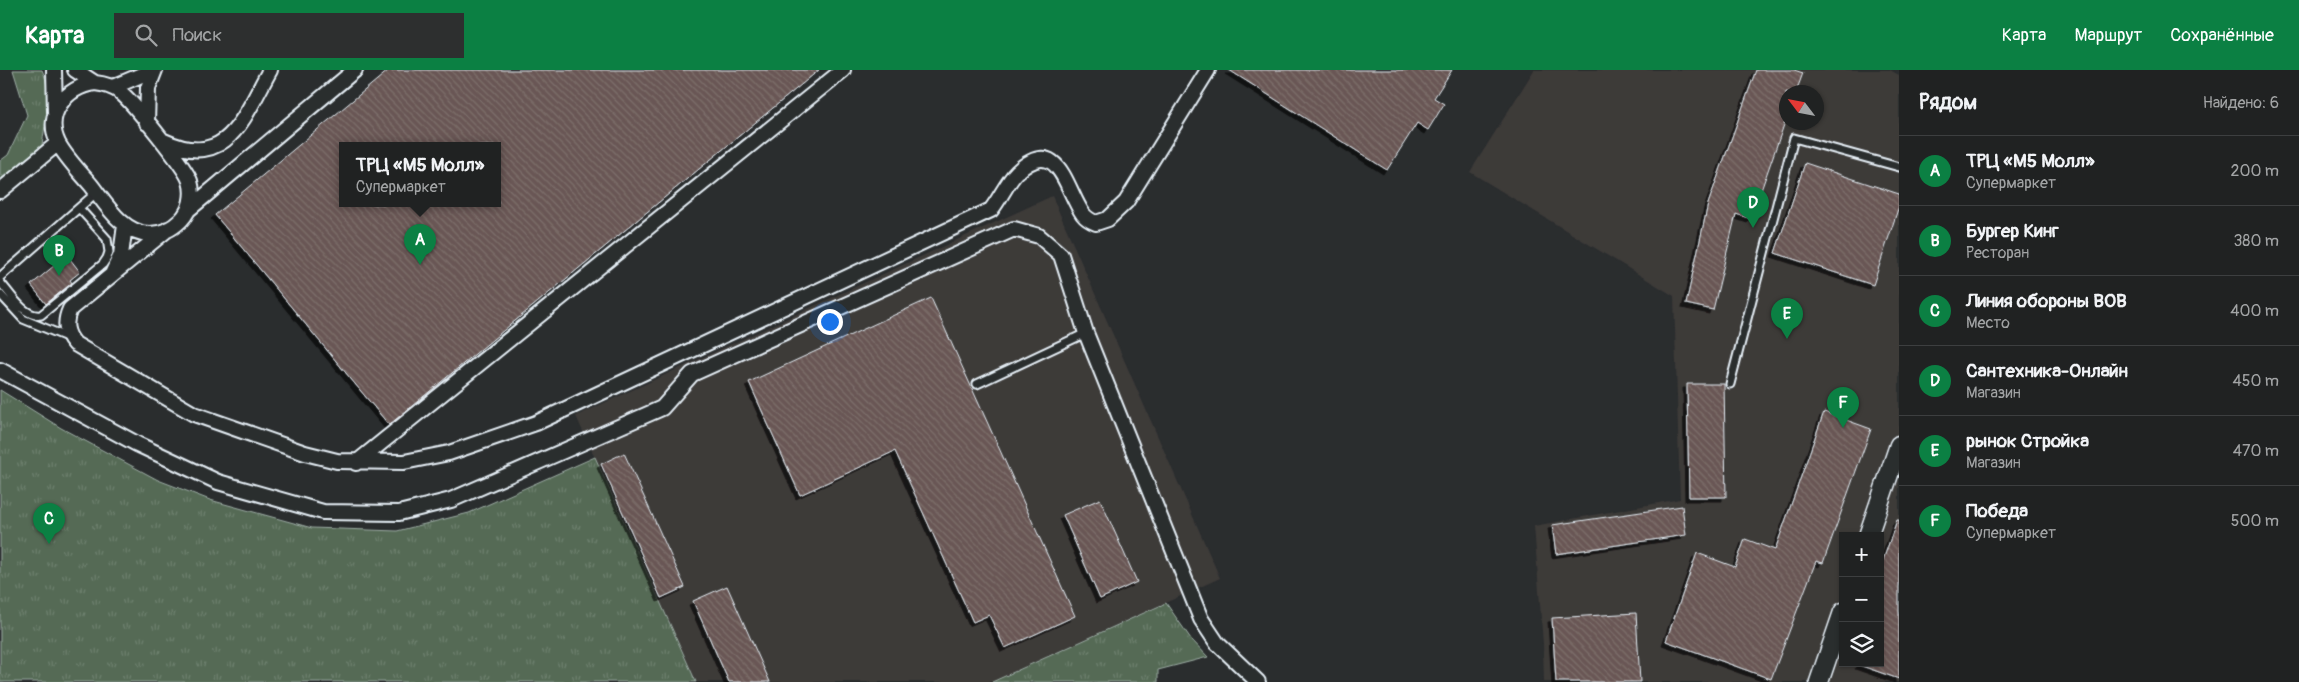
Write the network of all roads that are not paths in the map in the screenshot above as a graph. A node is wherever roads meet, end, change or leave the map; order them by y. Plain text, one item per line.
1 (54, 70) edge
2 (75, 70) edge
3 (154, 70) edge
4 (270, 70) edge
5 (356, 70) edge
6 (843, 70) edge
7 (1208, 70) edge
8 (95, 83) junction
9 (113, 87) junction
10 (55, 116) junction
11 (147, 123) junction
12 (160, 139) junction
13 (58, 142) junction
14 (1899, 167) edge
15 (0, 191) edge
16 (97, 192) junction
17 (79, 208) junction
18 (188, 210) junction
19 (125, 225) junction
20 (168, 230) junction
21 (112, 274) junction
22 (0, 277) edge
23 (0, 282) edge
24 (0, 294) edge
25 (1086, 333) junction
26 (70, 338) junction
27 (0, 370) edge
28 (978, 384) dead end
29 (1730, 384) dead end
30 (1899, 445) edge
31 (356, 463) junction
32 (1869, 532) edge
33 (1840, 622) edge
34 (1258, 682) edge
35 (1819, 682) edge

1 - 10 street
2 - 8 street
3 - 9 street
3 - 11 street
4 - 12 street
5 - 18 street
6 - 31 street
7 - 31 street
8 - 9 street
8 - 10 street
9 - 11 street
10 - 13 street
11 - 12 street
12 - 18 street
13 - 15 street
13 - 16 street
14 - 29 lane
16 - 17 lane
16 - 19 street
17 - 22 lane
17 - 23 lane
18 - 20 street
19 - 20 street
19 - 21 street
20 - 21 street
21 - 26 street
24 - 26 lane
25 - 27 street
25 - 28 lane
25 - 34 street
26 - 31 street
30 - 32 street
33 - 35 street

